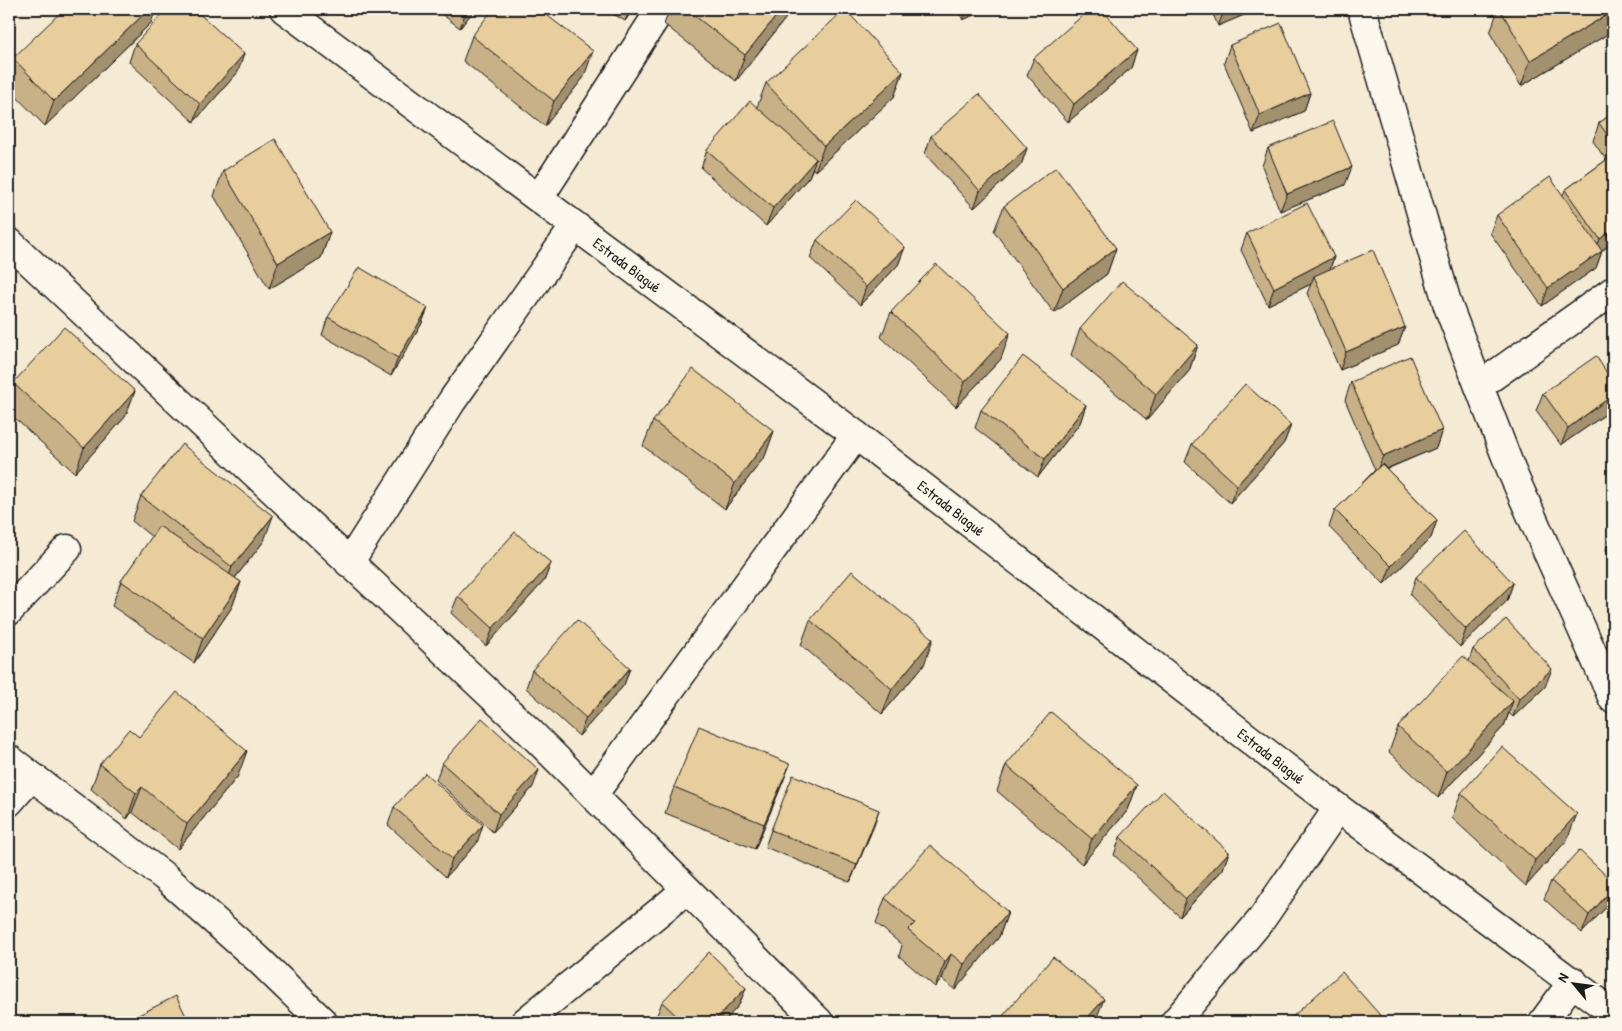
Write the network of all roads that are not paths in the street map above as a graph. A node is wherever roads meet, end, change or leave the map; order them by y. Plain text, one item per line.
1 (284, 9) edge
2 (661, 9) edge
3 (1362, 9) edge
4 (539, 198) junction
5 (575, 226) junction
6 (9, 242) edge
7 (1613, 291) edge
8 (1479, 386) junction
9 (856, 434) junction
10 (66, 549) dead end
11 (349, 563) junction
12 (9, 611) edge
13 (1613, 699) edge
14 (9, 760) edge
15 (30, 778) junction
16 (593, 795) junction
17 (9, 802) edge
18 (1338, 808) junction
19 (686, 890) junction
20 (1573, 981) junction
21 (1613, 1013) edge
22 (323, 1022) edge
23 (525, 1022) edge
24 (819, 1022) edge
25 (1175, 1022) edge
26 (1543, 1022) edge

1 - 4 street, Estrada Biagué
2 - 4 street
3 - 8 street
4 - 5 street, Estrada Biagué
5 - 9 street, Estrada Biagué
5 - 11 street
6 - 11 street
7 - 8 street
8 - 13 street
9 - 16 street
9 - 18 street, Estrada Biagué
10 - 12 street
11 - 16 street
14 - 15 street
15 - 17 street
15 - 22 street
16 - 19 street
18 - 20 street, Estrada Biagué
18 - 25 street
19 - 23 street
19 - 24 street
20 - 21 street, Estrada Biagué
20 - 26 street

